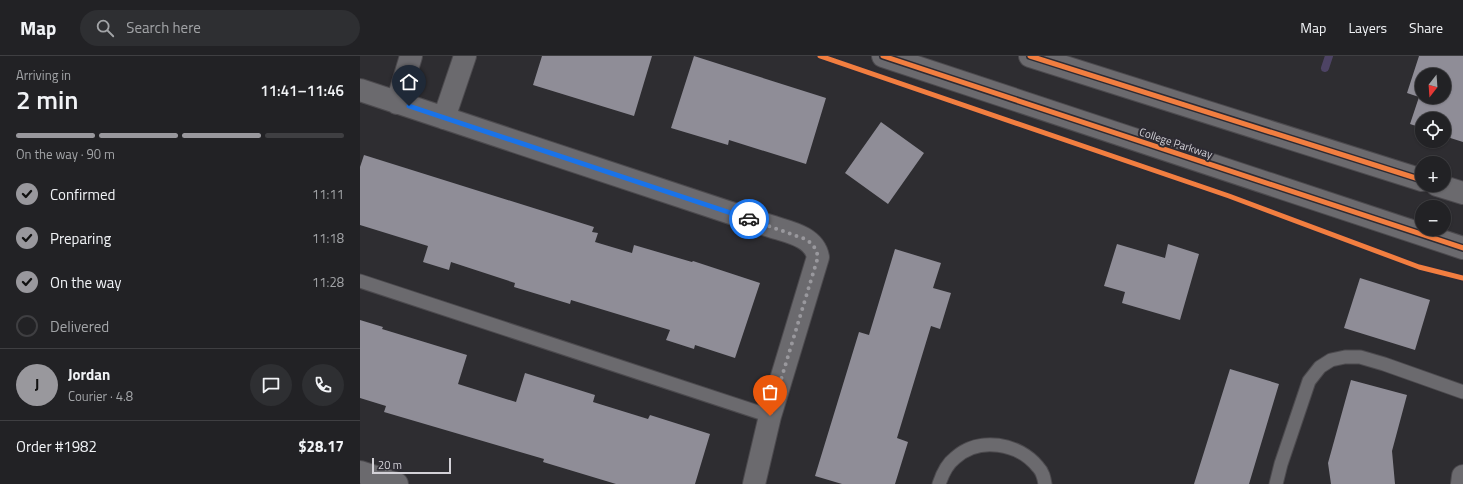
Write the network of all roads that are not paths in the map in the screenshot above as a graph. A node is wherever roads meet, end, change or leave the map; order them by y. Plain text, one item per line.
1 (411, 56) edge
2 (465, 56) edge
3 (883, 56) edge
4 (1030, 56) edge
5 (360, 90) edge
6 (397, 103) junction
7 (444, 118) junction
8 (1415, 178) edge
9 (1451, 189) edge
10 (1463, 193) edge
11 (1463, 248) edge
12 (360, 281) edge
13 (1463, 392) edge
14 (770, 416) junction
15 (360, 472) edge
16 (1463, 476) edge
17 (397, 484) edge
18 (754, 484) edge
19 (939, 484) edge
20 (1046, 484) edge
21 (1276, 484) edge
22 (1462, 484) edge

1 - 6 main road
2 - 7 main road
3 - 11 main road, College Parkway
4 - 8 main road
5 - 6 main road
6 - 7 main road
7 - 14 main road
9 - 10 main road
12 - 14 lane
13 - 21 lane
14 - 18 main road
15 - 17 main road
16 - 22 main road
19 - 20 lane

